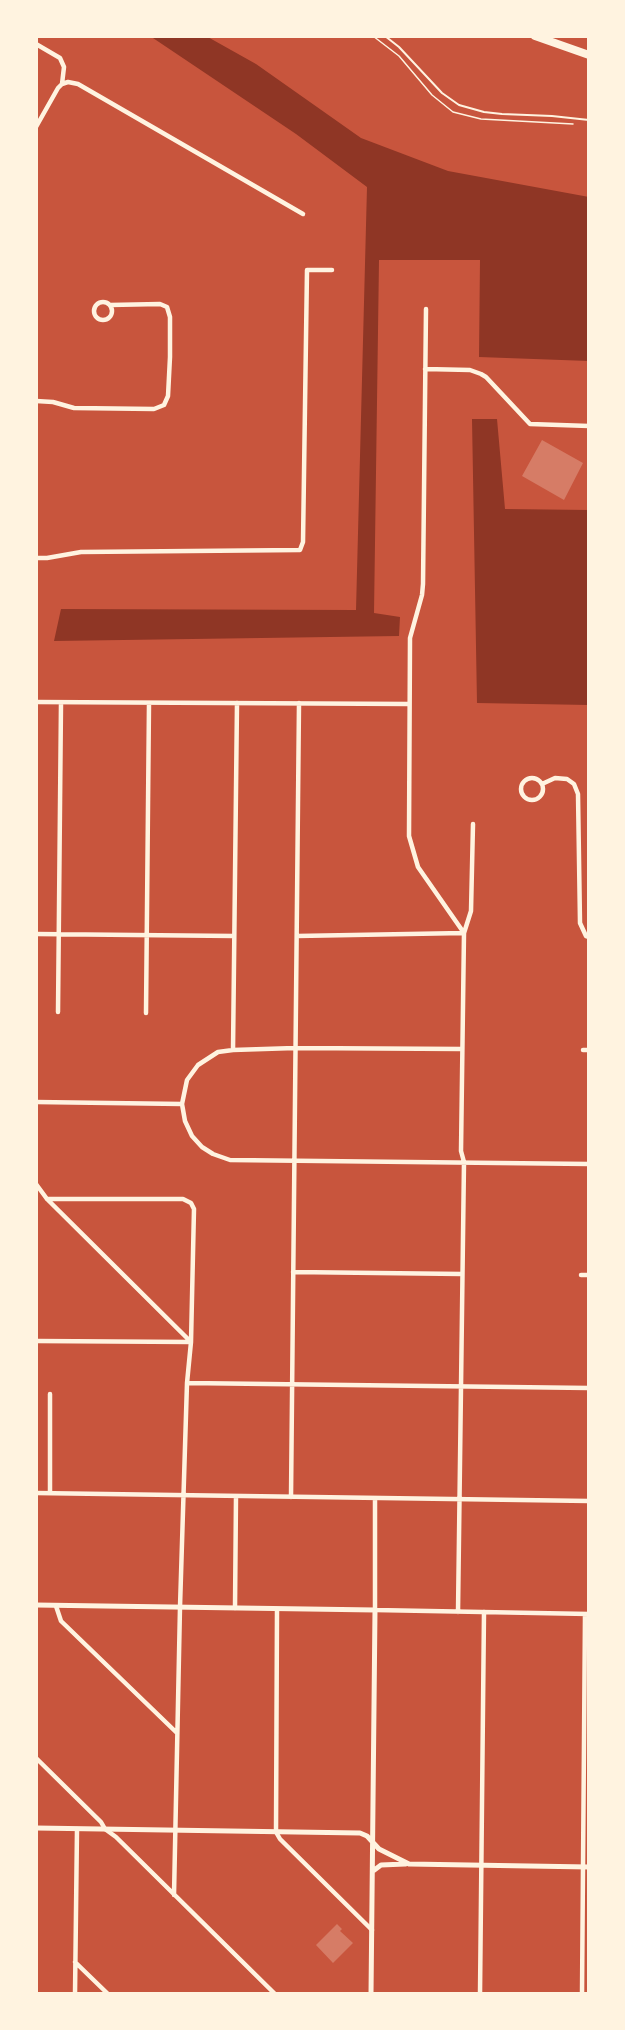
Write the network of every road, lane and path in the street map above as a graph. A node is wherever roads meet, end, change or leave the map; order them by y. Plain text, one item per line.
1 (372, 36) edge
2 (385, 36) edge
3 (535, 36) edge
4 (36, 44) edge
5 (589, 55) edge
6 (62, 84) junction
7 (589, 120) edge
8 (579, 124) dead end
9 (36, 127) edge
10 (303, 214) dead end
11 (332, 270) dead end
12 (110, 305) dead end
13 (426, 309) dead end
14 (425, 369) junction
15 (36, 401) edge
16 (589, 426) edge
17 (36, 558) edge
18 (36, 702) edge
19 (61, 703) junction
20 (149, 703) junction
21 (237, 703) junction
22 (299, 703) junction
23 (409, 704) junction
24 (542, 784) junction
25 (473, 824) dead end
26 (464, 933) junction
27 (36, 934) edge
28 (59, 934) junction
29 (147, 934) junction
30 (234, 936) junction
31 (297, 936) junction
32 (589, 937) edge
33 (58, 1012) dead end
34 (146, 1013) dead end
35 (296, 1048) junction
36 (462, 1049) junction
37 (233, 1050) junction
38 (36, 1102) edge
39 (183, 1104) junction
40 (294, 1160) junction
41 (464, 1162) junction
42 (589, 1164) edge
43 (36, 1184) edge
44 (46, 1199) junction
45 (293, 1272) junction
46 (462, 1274) junction
47 (581, 1275) dead end
48 (589, 1275) edge
49 (36, 1341) edge
50 (191, 1342) junction
51 (187, 1383) junction
52 (292, 1385) junction
53 (461, 1387) junction
54 (589, 1388) edge
55 (50, 1394) dead end
56 (36, 1493) edge
57 (50, 1493) junction
58 (185, 1496) junction
59 (236, 1496) junction
60 (291, 1497) junction
61 (375, 1498) junction
62 (460, 1499) junction
63 (589, 1501) edge
64 (36, 1605) edge
65 (56, 1605) junction
66 (180, 1607) junction
67 (235, 1608) junction
68 (277, 1609) junction
69 (375, 1610) junction
70 (458, 1612) junction
71 (484, 1612) junction
72 (587, 1614) edge
73 (177, 1733) junction
74 (36, 1758) edge
75 (36, 1828) edge
76 (76, 1829) junction
77 (105, 1829) junction
78 (175, 1831) junction
79 (276, 1832) junction
80 (374, 1844) junction
81 (409, 1864) junction
82 (482, 1865) junction
83 (582, 1867) junction
84 (589, 1867) edge
85 (373, 1871) junction
86 (174, 1895) junction
87 (372, 1930) junction
88 (75, 1962) junction
89 (75, 1994) edge
90 (108, 1994) edge
91 (275, 1994) edge
92 (371, 1994) edge
93 (480, 1994) edge
94 (582, 1994) edge

1 - 8 path
2 - 7 lane
3 - 5 highway
4 - 6 street
6 - 9 street
6 - 10 street
11 - 17 street
12 - 15 street
13 - 14 street
14 - 16 street
14 - 23 street
18 - 19 street
19 - 20 street
19 - 28 street
20 - 21 street
20 - 29 street
21 - 22 street
21 - 30 street
22 - 23 street
22 - 31 street
23 - 26 street
24 - 24 street
24 - 32 street
25 - 26 street
26 - 31 street
26 - 36 street
27 - 28 street
28 - 29 street
28 - 33 street
29 - 30 street
29 - 34 street
30 - 37 street
31 - 35 street
35 - 36 street
35 - 37 street
35 - 40 street
36 - 41 street
37 - 39 street
38 - 39 street
39 - 40 street
40 - 41 street
40 - 45 street
41 - 42 street
41 - 46 street
43 - 44 street
44 - 50 street
44 - 50 street
45 - 46 street
45 - 52 street
46 - 53 street
47 - 48 street
49 - 50 street
50 - 51 street
51 - 52 street
51 - 58 street
52 - 53 street
52 - 60 street
53 - 54 street
53 - 62 street
55 - 57 street
56 - 57 street
57 - 58 street
58 - 59 street
58 - 66 street
59 - 60 street
59 - 67 street
60 - 61 street
61 - 62 street
61 - 69 street
62 - 63 street
62 - 70 street
64 - 65 street
65 - 66 street
65 - 73 street
66 - 67 street
66 - 73 street
67 - 68 street
68 - 69 street
68 - 79 street
69 - 70 street
69 - 80 street
70 - 71 street
71 - 72 street
71 - 82 street
72 - 83 street
73 - 78 street
74 - 77 street
75 - 76 street
76 - 77 street
76 - 88 street
77 - 78 street
77 - 86 street
78 - 79 street
78 - 86 street
79 - 80 street
79 - 87 street
80 - 81 street
80 - 85 street
81 - 82 street
81 - 85 street
82 - 83 street
82 - 93 street
83 - 84 street
83 - 94 street
85 - 87 street
86 - 91 street
87 - 92 street
88 - 89 street
88 - 90 street

